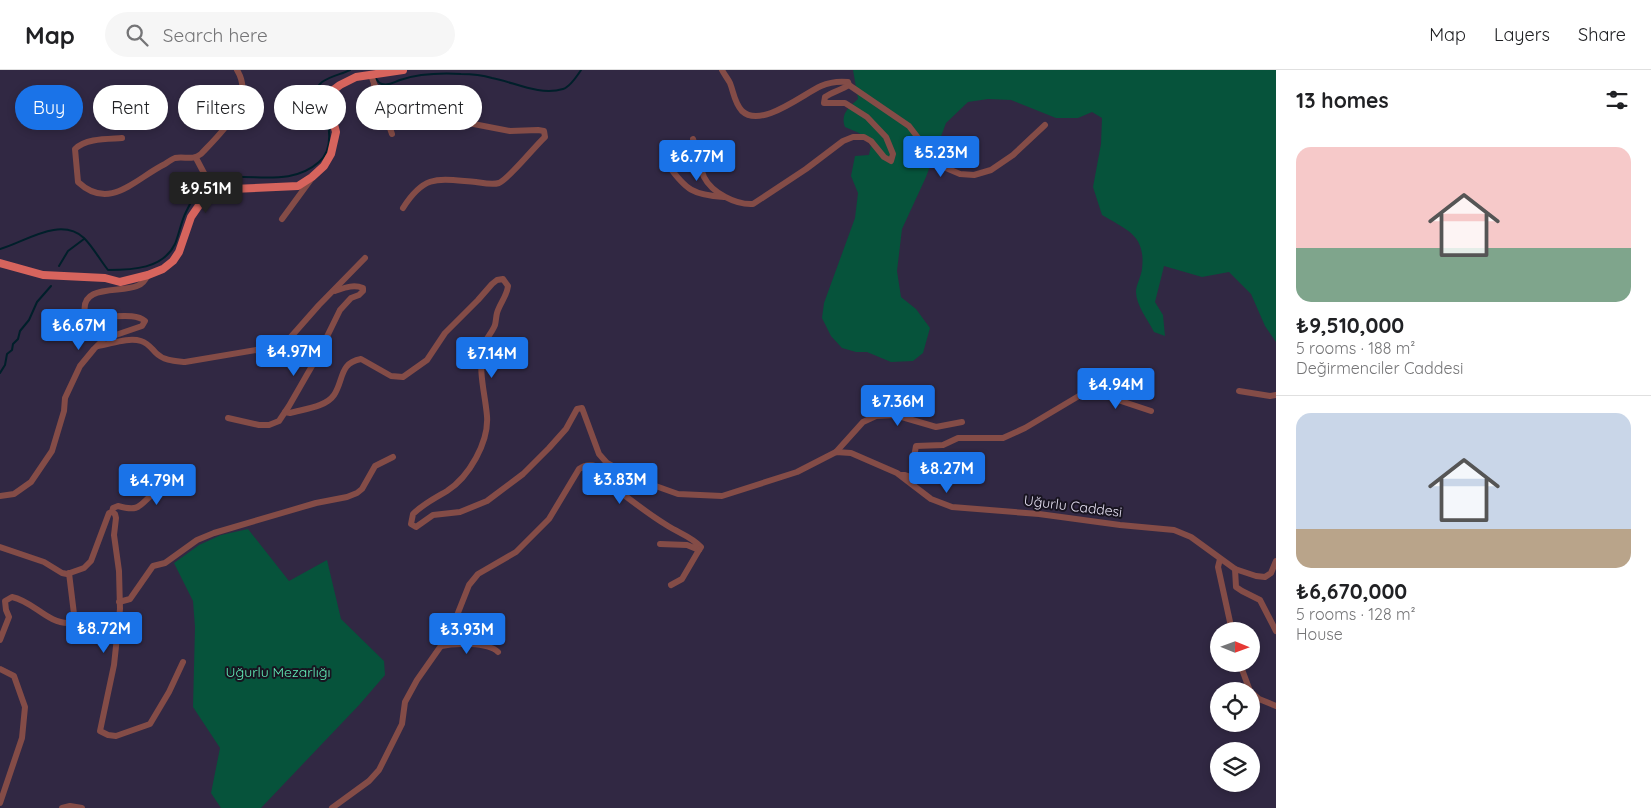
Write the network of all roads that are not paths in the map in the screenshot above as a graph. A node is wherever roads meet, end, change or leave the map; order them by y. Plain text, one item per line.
1 (238, 70) edge
2 (403, 70) edge
3 (722, 70) edge
4 (371, 75) junction
5 (374, 85) edge
6 (849, 85) junction
7 (1045, 125) dead end
8 (482, 126) edge
9 (391, 130) edge
10 (392, 134) dead end
11 (122, 138) dead end
12 (693, 139) dead end
13 (196, 158) junction
14 (668, 165) dead end
15 (312, 177) junction
16 (212, 189) junction
17 (728, 198) junction
18 (403, 208) dead end
19 (282, 219) dead end
20 (365, 258) dead end
21 (0, 263) edge
22 (148, 275) junction
23 (331, 292) junction
24 (98, 346) junction
25 (1104, 381) dead end
26 (1088, 390) junction
27 (1239, 391) dead end
28 (1276, 395) edge
29 (1151, 411) dead end
30 (285, 412) junction
31 (228, 418) dead end
32 (962, 422) dead end
33 (836, 452) junction
34 (393, 457) dead end
35 (581, 468) junction
36 (185, 475) dead end
37 (900, 475) junction
38 (630, 477) junction
39 (0, 496) edge
40 (112, 512) junction
41 (660, 544) dead end
42 (0, 547) edge
43 (699, 550) junction
44 (1220, 559) junction
45 (1276, 561) edge
46 (1235, 569) junction
47 (69, 574) junction
48 (671, 585) dead end
49 (119, 602) junction
50 (1230, 622) edge
51 (1276, 631) edge
52 (0, 640) edge
53 (441, 646) junction
54 (498, 652) dead end
55 (183, 662) dead end
56 (0, 668) edge
57 (1260, 699) edge
58 (1276, 706) edge
59 (0, 804) edge
60 (62, 808) edge
61 (82, 808) edge
62 (332, 808) edge

1 - 13 street
2 - 4 main road
3 - 6 street
4 - 5 street
4 - 15 main road
6 - 7 street
6 - 17 street
8 - 18 street
9 - 10 street
11 - 13 street
12 - 17 street
13 - 16 street
14 - 17 street
15 - 16 main road
15 - 19 street
16 - 22 main road
20 - 23 street
21 - 22 main road
22 - 24 street
23 - 24 street
23 - 30 street
24 - 39 street
25 - 26 street
26 - 29 street
26 - 37 street
27 - 28 street
30 - 31 street
30 - 38 street
32 - 33 street
33 - 37 street, Uğurlu Caddesi
33 - 38 street
34 - 49 street
35 - 38 street
35 - 43 street
35 - 53 street
36 - 40 street
37 - 44 street, Uğurlu Caddesi
40 - 47 street
40 - 49 street
41 - 43 street
42 - 47 street
43 - 48 street
44 - 46 street, Uğurlu Caddesi
44 - 50 street
45 - 46 street, Uğurlu Caddesi
46 - 51 street
47 - 52 street
49 - 55 street
53 - 54 street
53 - 62 street
56 - 59 street
57 - 58 street
60 - 61 street

